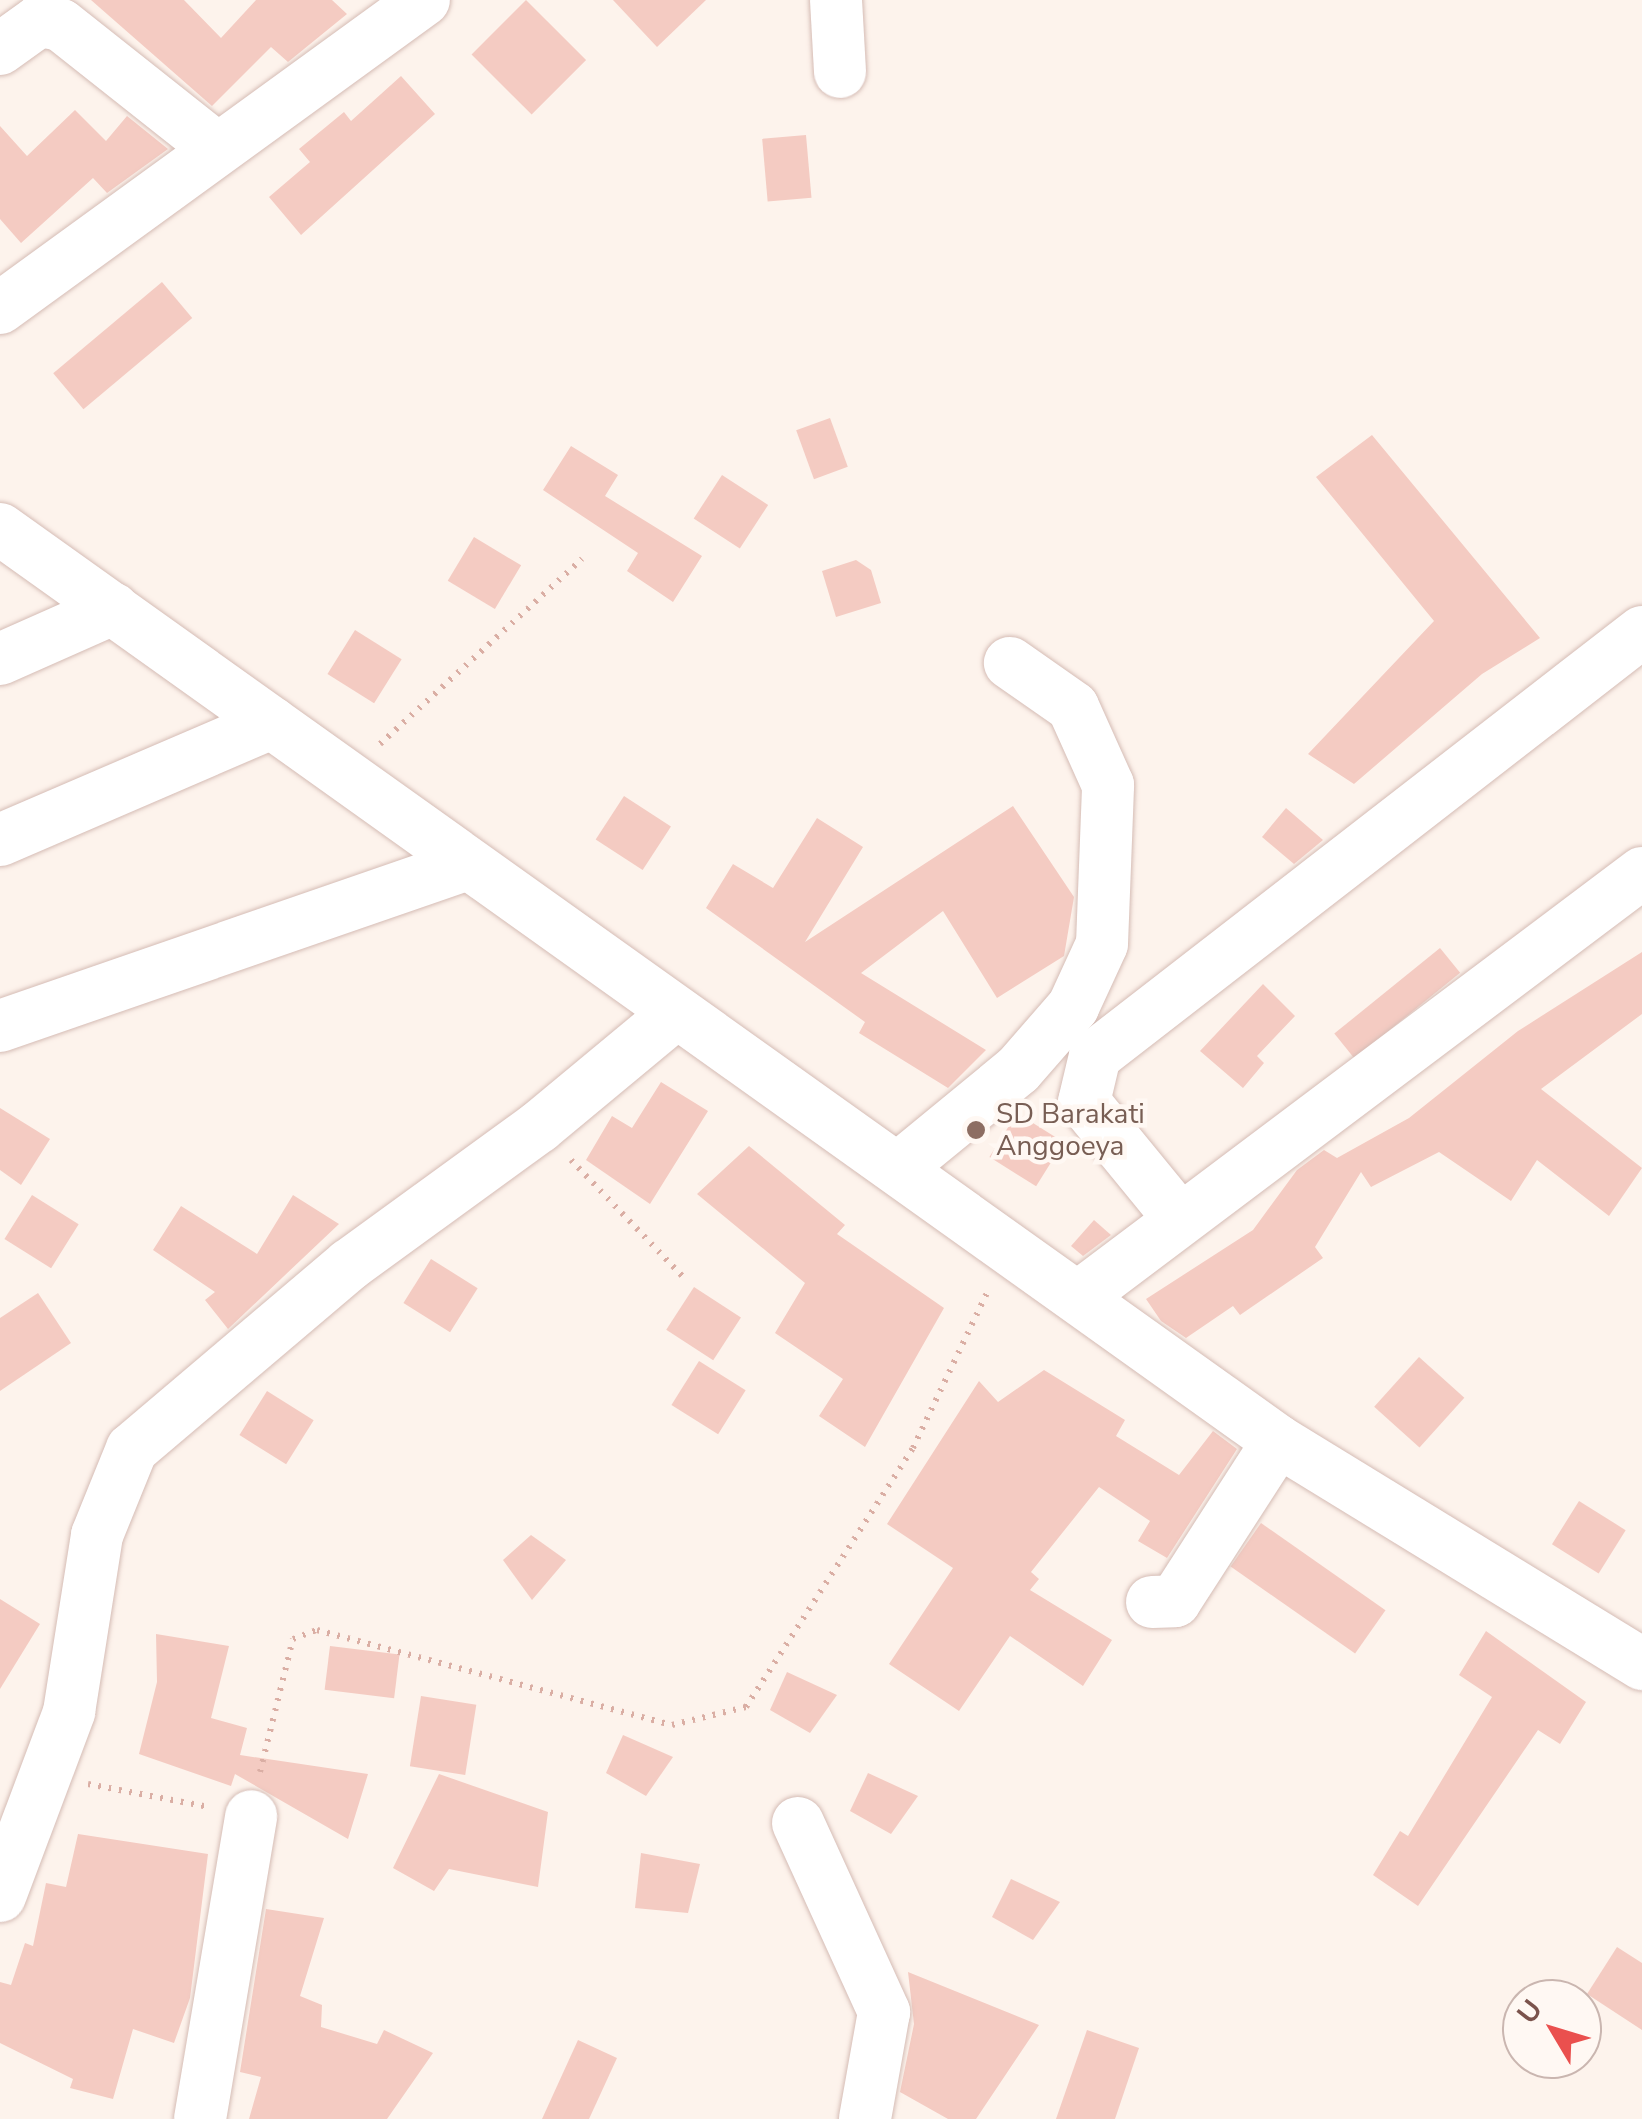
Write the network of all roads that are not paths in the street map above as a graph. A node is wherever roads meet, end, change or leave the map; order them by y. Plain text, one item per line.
1 (424, 0) edge
2 (836, 0) edge
3 (0, 49) edge
4 (840, 72) dead end
5 (216, 148) junction
6 (0, 308) edge
7 (0, 529) edge
8 (113, 609) junction
9 (1642, 632) edge
10 (0, 658) edge
11 (1010, 663) dead end
12 (272, 723) junction
13 (0, 840) edge
14 (468, 864) junction
15 (1642, 873) edge
16 (675, 1014) junction
17 (0, 1026) edge
18 (901, 1166) junction
19 (1179, 1218) junction
20 (1081, 1295) junction
21 (1278, 1441) junction
22 (1152, 1602) dead end
23 (1642, 1664) edge
24 (251, 1816) road end
25 (798, 1823) dead end
26 (0, 1896) edge
27 (200, 2119) edge
28 (865, 2119) edge

1 - 5 street
2 - 4 street
3 - 5 street
5 - 6 street
7 - 8 street
8 - 10 street
8 - 12 street
9 - 19 street
11 - 18 street
12 - 13 street
12 - 14 street
14 - 16 street
14 - 17 street
15 - 19 street
16 - 18 street
16 - 26 street
18 - 20 street
19 - 20 street
20 - 21 street
21 - 22 street
21 - 23 street
24 - 27 street
25 - 28 street

